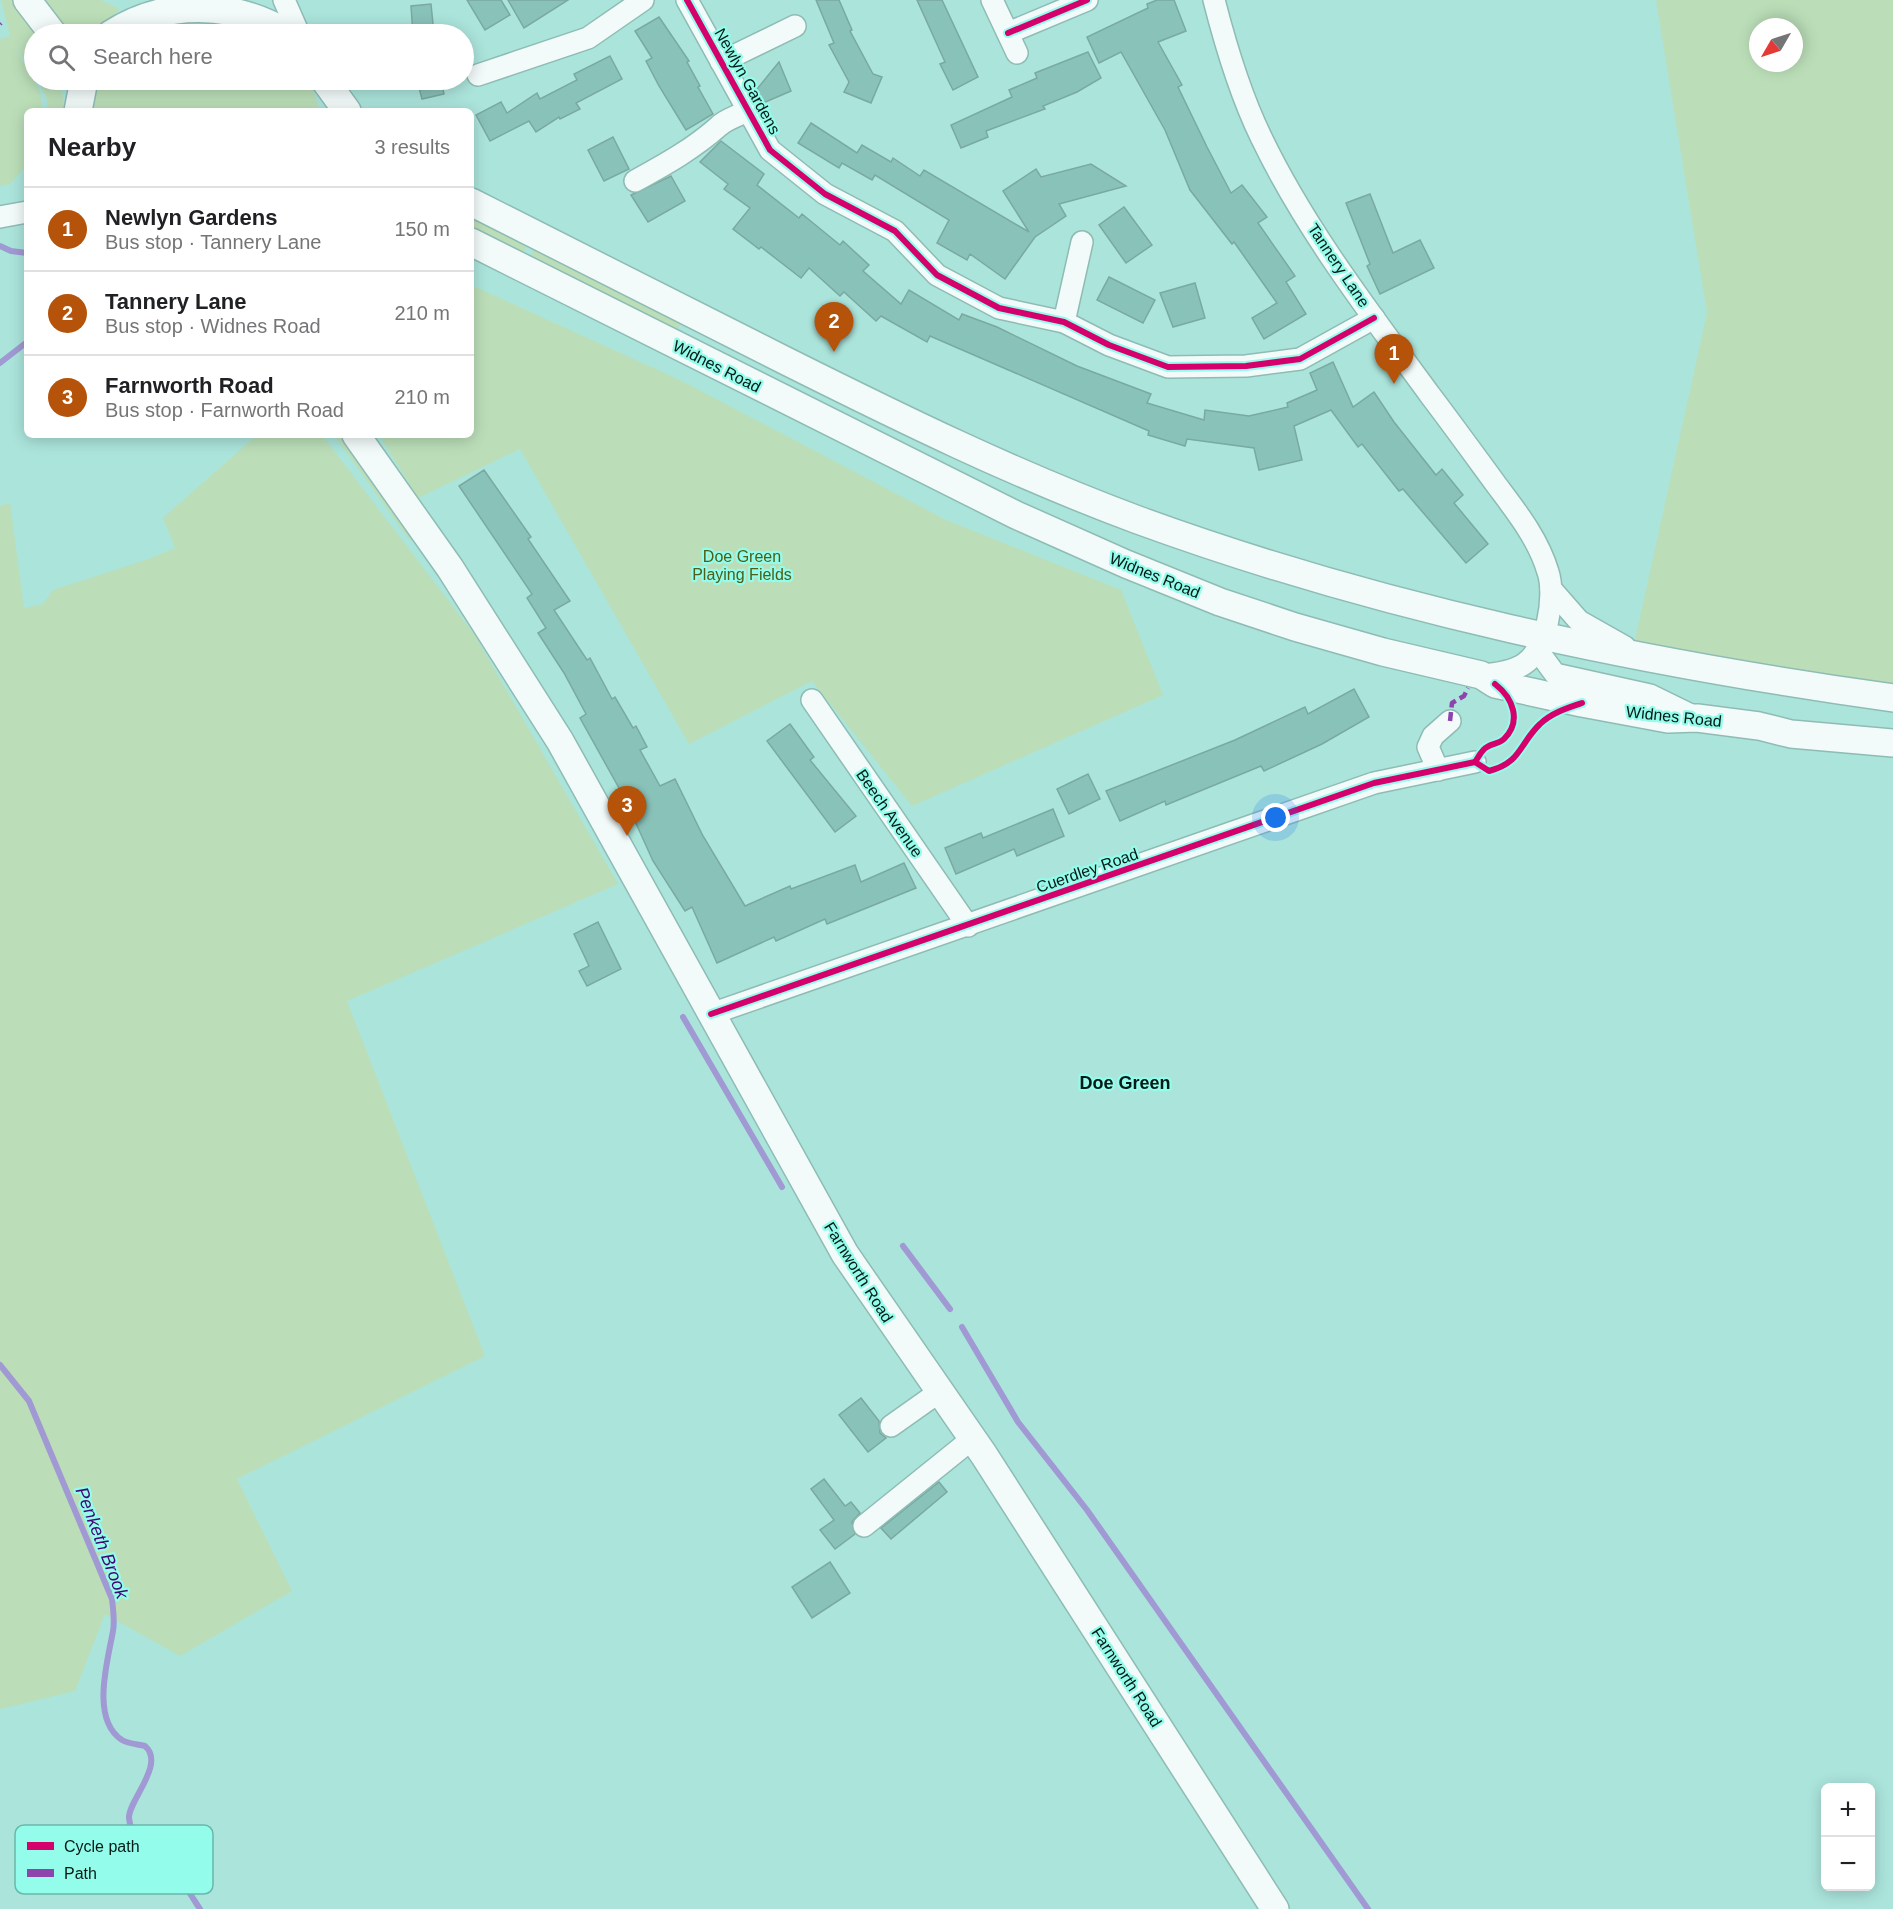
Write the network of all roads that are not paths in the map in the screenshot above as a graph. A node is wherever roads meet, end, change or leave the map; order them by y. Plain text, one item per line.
1 (27, 0) edge
2 (284, 0) edge
3 (644, 0) edge
4 (687, 0) edge
5 (992, 0) edge
6 (1087, 0) edge
7 (1214, 0) edge
8 (192, 1) edge
9 (155, 2) edge
10 (45, 24) edge
11 (125, 24) edge
12 (271, 24) edge
13 (295, 24) edge
14 (795, 26) dead end
15 (1008, 33) junction
16 (1017, 53) dead end
17 (721, 62) junction
18 (478, 75) dead end
19 (75, 90) edge
20 (82, 90) edge
21 (328, 90) edge
22 (332, 90) edge
23 (78, 108) edge
24 (78, 108) edge
25 (333, 108) edge
26 (345, 108) edge
27 (748, 110) junction
28 (635, 181) dead end
29 (474, 204) edge
30 (24, 213) edge
31 (0, 217) edge
32 (1082, 242) dead end
33 (474, 244) edge
34 (1374, 318) junction
35 (1064, 322) junction
36 (358, 438) edge
37 (1551, 590) junction
38 (1542, 637) junction
39 (1648, 658) junction
40 (1481, 675) junction
41 (1893, 698) edge
42 (812, 700) dead end
43 (1697, 718) junction
44 (1450, 721) dead end
45 (1893, 743) edge
46 (1474, 762) dead end
47 (1438, 770) junction
48 (968, 926) junction
49 (711, 1014) junction
50 (939, 1392) junction
51 (891, 1426) dead end
52 (972, 1439) junction
53 (864, 1526) dead end
54 (1275, 1909) edge

1 - 10 main road
2 - 13 street
3 - 18 street
4 - 17 street, Newlyn Gardens
5 - 15 street
6 - 15 street
7 - 34 street, Tannery Lane
8 - 9 main road
8 - 12 main road
9 - 11 main road
14 - 17 street, Newlyn Gardens
15 - 16 street
17 - 27 street, Newlyn Gardens
19 - 23 main road
20 - 24 main road
21 - 25 main road
22 - 26 main road
27 - 28 street
27 - 35 street, Newlyn Gardens
29 - 38 main road
30 - 31 street
32 - 35 street
33 - 40 main road, Widnes Road
34 - 35 street, Newlyn Gardens
34 - 37 street, Tannery Lane
36 - 49 main road, Farnworth Road
37 - 38 street, Tannery Lane
37 - 39 street
38 - 39 main road
38 - 40 street
38 - 43 street
39 - 41 main road
40 - 43 main road, Widnes Road
42 - 48 street, Beech Avenue
43 - 45 main road, Widnes Road
44 - 47 street
46 - 47 street, Cuerdley Road
47 - 48 street, Cuerdley Road
48 - 49 street, Cuerdley Road
49 - 50 main road, Farnworth Road
50 - 51 street
50 - 52 main road, Farnworth Road
52 - 53 street
52 - 54 main road, Farnworth Road

